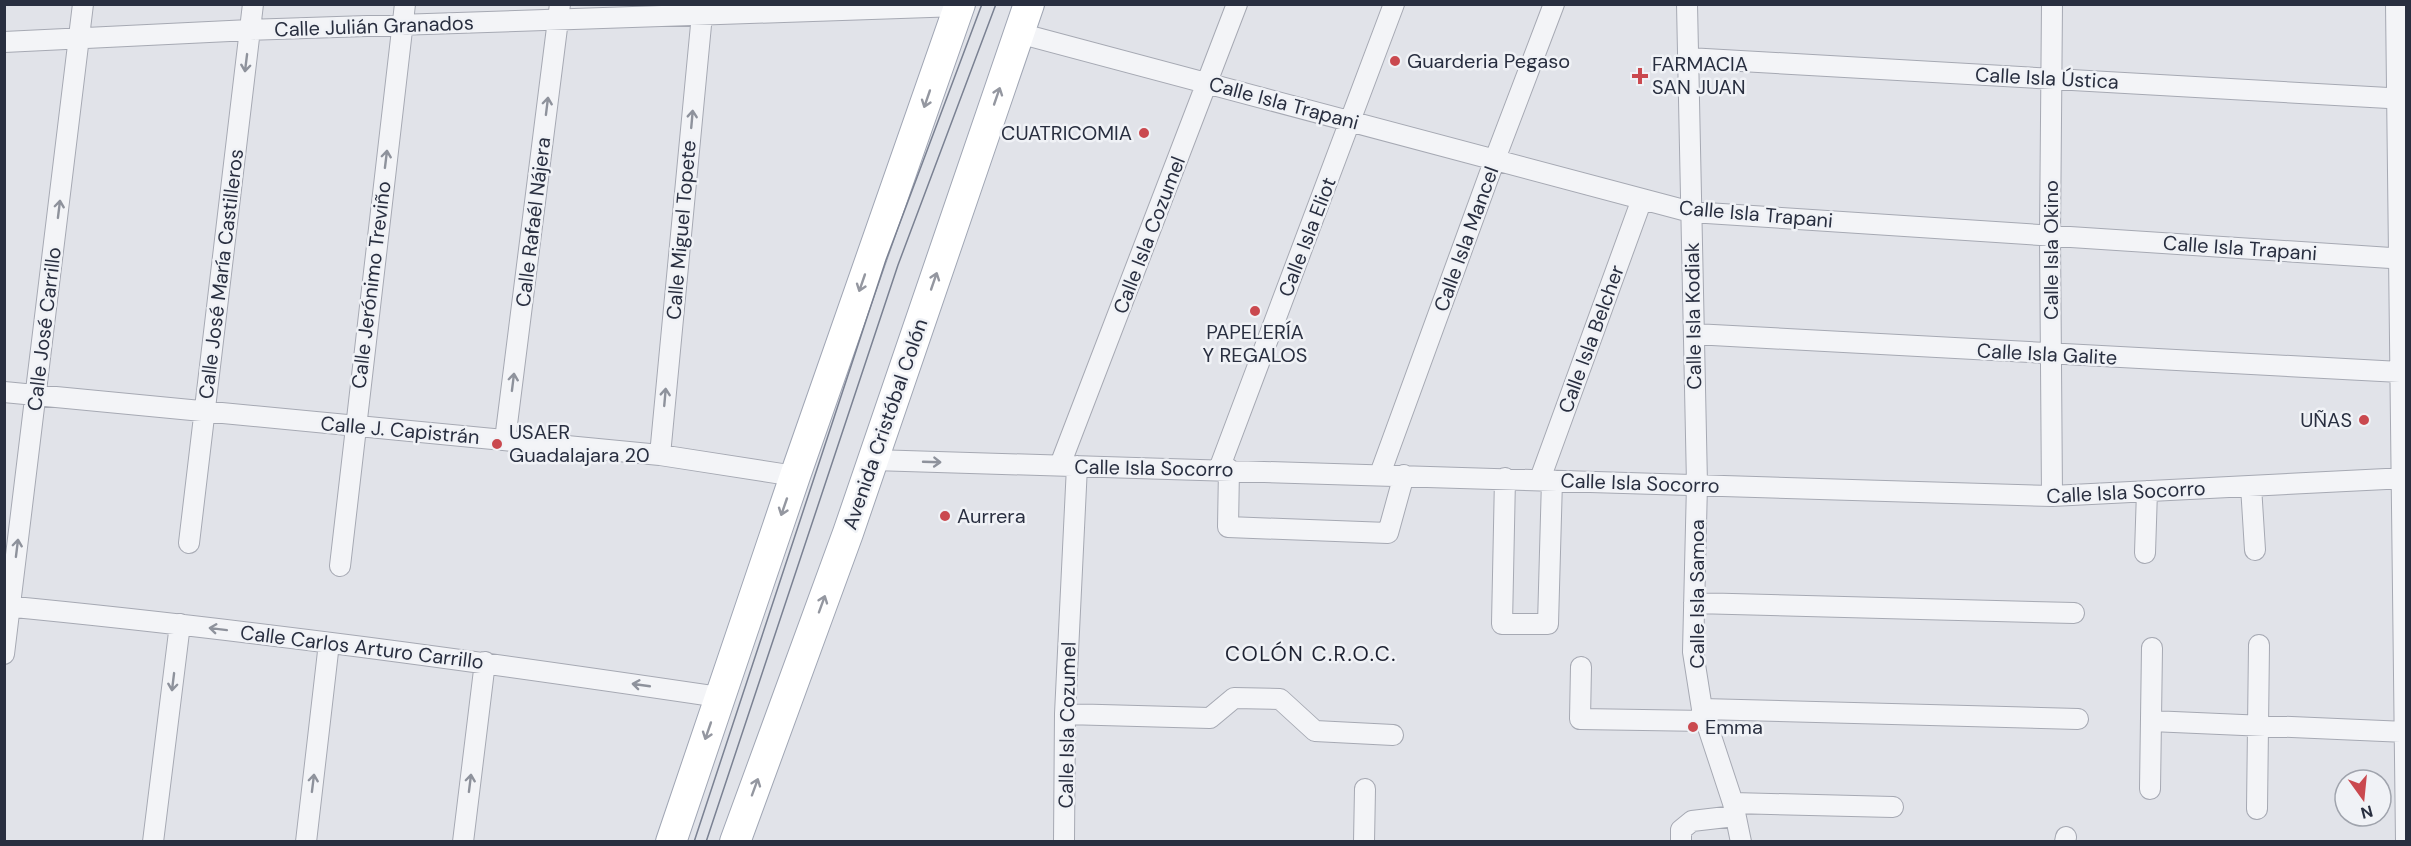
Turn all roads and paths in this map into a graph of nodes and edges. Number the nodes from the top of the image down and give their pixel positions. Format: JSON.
{"nodes":[{"id":1,"x":83,"y":4,"type":"edge"},
{"id":2,"x":253,"y":4,"type":"edge"},
{"id":3,"x":405,"y":4,"type":"edge"},
{"id":4,"x":1029,"y":4,"type":"edge"},
{"id":5,"x":1238,"y":4,"type":"edge"},
{"id":6,"x":1394,"y":4,"type":"edge"},
{"id":7,"x":1554,"y":4,"type":"edge"},
{"id":8,"x":1687,"y":4,"type":"edge"},
{"id":9,"x":2052,"y":4,"type":"edge"},
{"id":10,"x":2396,"y":4,"type":"edge"},
{"id":11,"x":960,"y":5,"type":"edge"},
{"id":12,"x":703,"y":10,"type":"edge"},
{"id":13,"x":559,"y":12,"type":"edge"},
{"id":14,"x":402,"y":25,"type":"junction"},
{"id":15,"x":250,"y":30,"type":"junction"},
{"id":16,"x":1018,"y":33,"type":"junction"},
{"id":17,"x":79,"y":39,"type":"junction"},
{"id":18,"x":4,"y":42,"type":"edge"},
{"id":19,"x":1688,"y":58,"type":"junction"},
{"id":20,"x":2052,"y":78,"type":"junction"},
{"id":21,"x":1208,"y":83,"type":"junction"},
{"id":22,"x":2401,"y":99,"type":"edge"},
{"id":23,"x":1351,"y":121,"type":"junction"},
{"id":24,"x":1495,"y":159,"type":"junction"},
{"id":25,"x":1642,"y":198,"type":"junction"},
{"id":26,"x":1691,"y":212,"type":"junction"},
{"id":27,"x":2050,"y":236,"type":"junction"},
{"id":28,"x":2402,"y":259,"type":"edge"},
{"id":29,"x":1694,"y":334,"type":"junction"},
{"id":30,"x":2051,"y":354,"type":"junction"},
{"id":31,"x":2400,"y":372,"type":"junction"},
{"id":32,"x":4,"y":392,"type":"edge"},
{"id":33,"x":37,"y":395,"type":"junction"},
{"id":34,"x":205,"y":412,"type":"junction"},
{"id":35,"x":355,"y":426,"type":"junction"},
{"id":36,"x":505,"y":440,"type":"junction"},
{"id":37,"x":660,"y":455,"type":"junction"},
{"id":38,"x":873,"y":460,"type":"junction"},
{"id":39,"x":1069,"y":465,"type":"junction"},
{"id":40,"x":1224,"y":469,"type":"junction"},
{"id":41,"x":1380,"y":474,"type":"junction"},
{"id":42,"x":1404,"y":475,"type":"junction"},
{"id":43,"x":795,"y":476,"type":"junction"},
{"id":44,"x":1505,"y":478,"type":"junction"},
{"id":45,"x":2404,"y":478,"type":"edge"},
{"id":46,"x":1546,"y":480,"type":"junction"},
{"id":47,"x":1697,"y":484,"type":"junction"},
{"id":48,"x":2251,"y":486,"type":"junction"},
{"id":49,"x":2147,"y":491,"type":"junction"},
{"id":50,"x":2052,"y":496,"type":"junction"},
{"id":51,"x":189,"y":543,"type":"dead end"},
{"id":52,"x":2255,"y":550,"type":"dead end"},
{"id":53,"x":2145,"y":553,"type":"dead end"},
{"id":54,"x":340,"y":566,"type":"dead end"},
{"id":55,"x":1694,"y":603,"type":"junction"},
{"id":56,"x":7,"y":606,"type":"edge"},
{"id":57,"x":2074,"y":613,"type":"dead end"},
{"id":58,"x":180,"y":624,"type":"junction"},
{"id":59,"x":329,"y":643,"type":"junction"},
{"id":60,"x":2259,"y":645,"type":"dead end"},
{"id":61,"x":2152,"y":648,"type":"dead end"},
{"id":62,"x":4,"y":654,"type":"edge"},
{"id":63,"x":485,"y":662,"type":"junction"},
{"id":64,"x":1581,"y":667,"type":"dead end"},
{"id":65,"x":719,"y":697,"type":"junction"},
{"id":66,"x":1065,"y":714,"type":"junction"},
{"id":67,"x":1704,"y":715,"type":"junction"},
{"id":68,"x":2078,"y":719,"type":"dead end"},
{"id":69,"x":2151,"y":721,"type":"junction"},
{"id":70,"x":2258,"y":724,"type":"junction"},
{"id":71,"x":2405,"y":732,"type":"edge"},
{"id":72,"x":1393,"y":735,"type":"dead end"},
{"id":73,"x":1365,"y":789,"type":"dead end"},
{"id":74,"x":2150,"y":789,"type":"dead end"},
{"id":75,"x":1893,"y":807,"type":"dead end"},
{"id":76,"x":2257,"y":809,"type":"dead end"},
{"id":77,"x":1734,"y":810,"type":"junction"},
{"id":78,"x":153,"y":842,"type":"edge"},
{"id":79,"x":306,"y":842,"type":"edge"},
{"id":80,"x":463,"y":842,"type":"edge"},
{"id":81,"x":671,"y":842,"type":"edge"},
{"id":82,"x":735,"y":842,"type":"edge"},
{"id":83,"x":1064,"y":842,"type":"edge"},
{"id":84,"x":1364,"y":842,"type":"edge"},
{"id":85,"x":1681,"y":842,"type":"edge"},
{"id":86,"x":1741,"y":842,"type":"edge"},
{"id":87,"x":2406,"y":842,"type":"edge"}],
"edges":[{"from":1,"to":17,"type":"street","name":"Calle José Carrillo"},
{"from":2,"to":15,"type":"street","name":"Calle José María Castilleros"},
{"from":3,"to":14,"type":"street","name":"Calle Jerónimo Treviño"},
{"from":4,"to":16,"type":"main road","name":"Avenida Cristóbal Colón"},
{"from":5,"to":21,"type":"street","name":"Calle Isla Cozumel"},
{"from":6,"to":23,"type":"street","name":"Calle Isla Eliot"},
{"from":7,"to":24,"type":"street","name":"Calle Isla Mancel"},
{"from":8,"to":19,"type":"street","name":"Calle Isla Kodiak"},
{"from":9,"to":20,"type":"street","name":"Calle Isla Okino"},
{"from":10,"to":22,"type":"street"},
{"from":11,"to":12,"type":"street","name":"Calle Julián Granados"},
{"from":11,"to":43,"type":"main road","one_way":true},
{"from":12,"to":13,"type":"street","name":"Calle Julián Granados"},
{"from":37,"to":12,"type":"street","name":"Calle Miguel Topete","one_way":true},
{"from":13,"to":14,"type":"street","name":"Calle Julián Granados"},
{"from":36,"to":13,"type":"street","name":"Calle Rafaél Nájera","one_way":true},
{"from":14,"to":15,"type":"street","name":"Calle Julián Granados"},
{"from":35,"to":14,"type":"street","name":"Calle Jerónimo Treviño","one_way":true},
{"from":15,"to":17,"type":"street","name":"Calle Julián Granados"},
{"from":15,"to":34,"type":"street","name":"Calle José María Castilleros","one_way":true},
{"from":16,"to":21,"type":"street","name":"Calle Isla Trapani"},
{"from":38,"to":16,"type":"main road","name":"Avenida Cristóbal Colón","one_way":true},
{"from":17,"to":18,"type":"street","name":"Calle Julián Granados"},
{"from":33,"to":17,"type":"street","name":"Calle José Carrillo","one_way":true},
{"from":19,"to":20,"type":"street","name":"Calle Isla Ústica"},
{"from":19,"to":26,"type":"street","name":"Calle Isla Kodiak"},
{"from":20,"to":22,"type":"street","name":"Calle Isla Ústica"},
{"from":20,"to":27,"type":"street","name":"Calle Isla Okino"},
{"from":21,"to":23,"type":"street","name":"Calle Isla Trapani"},
{"from":21,"to":39,"type":"street","name":"Calle Isla Cozumel"},
{"from":22,"to":28,"type":"street"},
{"from":23,"to":24,"type":"street","name":"Calle Isla Trapani"},
{"from":23,"to":40,"type":"street","name":"Calle Isla Eliot"},
{"from":24,"to":25,"type":"street","name":"Calle Isla Trapani"},
{"from":24,"to":41,"type":"street","name":"Calle Isla Mancel"},
{"from":25,"to":26,"type":"street","name":"Calle Isla Trapani"},
{"from":25,"to":46,"type":"street","name":"Calle Isla Belcher"},
{"from":26,"to":27,"type":"street","name":"Calle Isla Trapani"},
{"from":26,"to":29,"type":"street","name":"Calle Isla Kodiak"},
{"from":27,"to":28,"type":"street","name":"Calle Isla Trapani"},
{"from":27,"to":30,"type":"street","name":"Calle Isla Okino"},
{"from":28,"to":31,"type":"street"},
{"from":29,"to":30,"type":"street","name":"Calle Isla Galite"},
{"from":29,"to":47,"type":"street","name":"Calle Isla Kodiak"},
{"from":30,"to":31,"type":"street","name":"Calle Isla Galite"},
{"from":30,"to":50,"type":"street","name":"Calle Isla Okino"},
{"from":31,"to":45,"type":"street"},
{"from":32,"to":33,"type":"street","name":"Calle J. Capistrán"},
{"from":33,"to":34,"type":"street","name":"Calle J. Capistrán"},
{"from":56,"to":33,"type":"street","name":"Calle José Carrillo","one_way":true},
{"from":34,"to":35,"type":"street","name":"Calle J. Capistrán"},
{"from":34,"to":51,"type":"street","name":"Calle José María Castilleros"},
{"from":35,"to":36,"type":"street","name":"Calle J. Capistrán"},
{"from":35,"to":54,"type":"street","name":"Calle Jerónimo Treviño"},
{"from":36,"to":37,"type":"street","name":"Calle J. Capistrán"},
{"from":37,"to":43,"type":"street","name":"Calle J. Capistrán"},
{"from":38,"to":39,"type":"street","name":"Calle Isla Socorro","one_way":true},
{"from":82,"to":38,"type":"main road","name":"Avenida Cristóbal Colón","one_way":true},
{"from":39,"to":40,"type":"street","name":"Calle Isla Socorro"},
{"from":39,"to":66,"type":"street","name":"Calle Isla Cozumel"},
{"from":40,"to":41,"type":"street","name":"Calle Isla Socorro"},
{"from":40,"to":42,"type":"street","name":"Calle Isla Eliot"},
{"from":41,"to":42,"type":"street","name":"Calle Isla Socorro"},
{"from":42,"to":44,"type":"street","name":"Calle Isla Socorro"},
{"from":43,"to":65,"type":"main road","one_way":true},
{"from":44,"to":46,"type":"street","name":"Calle Isla Socorro"},
{"from":44,"to":46,"type":"street","name":"Calle Isla Belcher"},
{"from":45,"to":48,"type":"street","name":"Calle Isla Socorro"},
{"from":45,"to":71,"type":"street"},
{"from":46,"to":47,"type":"street","name":"Calle Isla Socorro"},
{"from":47,"to":50,"type":"street","name":"Calle Isla Socorro"},
{"from":47,"to":55,"type":"street","name":"Calle Isla Samoa"},
{"from":48,"to":49,"type":"street","name":"Calle Isla Socorro"},
{"from":48,"to":52,"type":"street"},
{"from":49,"to":50,"type":"street","name":"Calle Isla Socorro"},
{"from":49,"to":53,"type":"street"},
{"from":55,"to":57,"type":"street"},
{"from":55,"to":67,"type":"street","name":"Calle Isla Samoa"},
{"from":56,"to":58,"type":"street","name":"Calle Carlos Arturo Carrillo"},
{"from":56,"to":62,"type":"street","name":"Calle José Carrillo"},
{"from":59,"to":58,"type":"street","name":"Calle Carlos Arturo Carrillo","one_way":true},
{"from":58,"to":78,"type":"street","one_way":true},
{"from":59,"to":63,"type":"street","name":"Calle Carlos Arturo Carrillo"},
{"from":79,"to":59,"type":"street","one_way":true},
{"from":60,"to":70,"type":"street"},
{"from":61,"to":69,"type":"street"},
{"from":65,"to":63,"type":"street","name":"Calle Carlos Arturo Carrillo","one_way":true},
{"from":80,"to":63,"type":"street","one_way":true},
{"from":64,"to":67,"type":"street"},
{"from":65,"to":81,"type":"main road","one_way":true},
{"from":66,"to":72,"type":"street"},
{"from":66,"to":83,"type":"street","name":"Calle Isla Cozumel"},
{"from":67,"to":68,"type":"street"},
{"from":67,"to":77,"type":"street","name":"Calle Isla Samoa"},
{"from":69,"to":70,"type":"street"},
{"from":69,"to":74,"type":"street"},
{"from":70,"to":71,"type":"street"},
{"from":70,"to":76,"type":"street"},
{"from":71,"to":87,"type":"street"},
{"from":73,"to":84,"type":"street"},
{"from":75,"to":77,"type":"street"},
{"from":77,"to":85,"type":"street"},
{"from":77,"to":86,"type":"street","name":"Calle Isla Samoa"}]}
